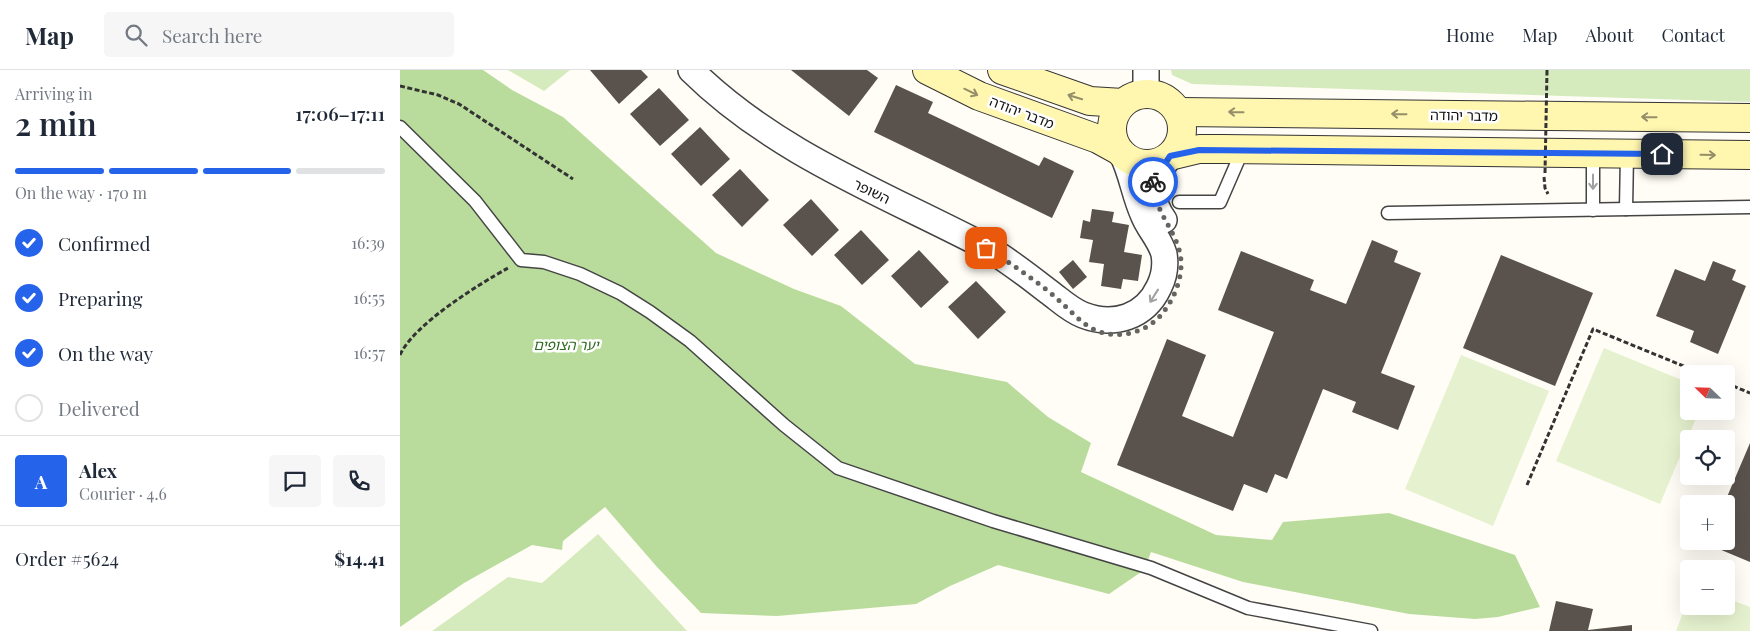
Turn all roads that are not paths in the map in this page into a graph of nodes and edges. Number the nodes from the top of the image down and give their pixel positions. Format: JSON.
{"nodes":[{"id":1,"x":691,"y":70,"type":"edge"},
{"id":2,"x":927,"y":70,"type":"edge"},
{"id":3,"x":1002,"y":70,"type":"edge"},
{"id":4,"x":1138,"y":89,"type":"edge"},
{"id":5,"x":1179,"y":112,"type":"junction"},
{"id":6,"x":1750,"y":118,"type":"edge"},
{"id":7,"x":400,"y":127,"type":"edge"},
{"id":8,"x":1242,"y":150,"type":"junction"},
{"id":9,"x":1120,"y":152,"type":"junction"},
{"id":10,"x":1593,"y":154,"type":"junction"},
{"id":11,"x":1627,"y":154,"type":"junction"},
{"id":12,"x":1750,"y":155,"type":"edge"},
{"id":13,"x":1168,"y":158,"type":"junction"},
{"id":14,"x":1179,"y":202,"type":"dead end"},
{"id":15,"x":1750,"y":208,"type":"edge"},
{"id":16,"x":1593,"y":210,"type":"junction"},
{"id":17,"x":1626,"y":210,"type":"junction"},
{"id":18,"x":1388,"y":214,"type":"dead end"},
{"id":19,"x":1060,"y":300,"type":"junction"},
{"id":20,"x":1371,"y":631,"type":"edge"}],
"edges":[{"from":1,"to":19,"type":"street","name":"השופר"},
{"from":2,"to":9,"type":"street","name":"מדבר יהודה","one_way":true},
{"from":4,"to":3,"type":"street","one_way":true},
{"from":4,"to":5,"type":"street"},
{"from":4,"to":9,"type":"street"},
{"from":6,"to":5,"type":"street","name":"מדבר יהודה","one_way":true},
{"from":5,"to":13,"type":"street"},
{"from":7,"to":20,"type":"lane"},
{"from":8,"to":10,"type":"street"},
{"from":8,"to":13,"type":"street"},
{"from":8,"to":14,"type":"lane"},
{"from":9,"to":13,"type":"street"},
{"from":9,"to":19,"type":"street","name":"השופר","one_way":true},
{"from":10,"to":11,"type":"street"},
{"from":10,"to":16,"type":"lane","one_way":true},
{"from":11,"to":12,"type":"street","one_way":true},
{"from":11,"to":17,"type":"lane"},
{"from":13,"to":19,"type":"street","name":"השופר"},
{"from":15,"to":17,"type":"lane"},
{"from":16,"to":17,"type":"lane"},
{"from":16,"to":18,"type":"lane"}]}
